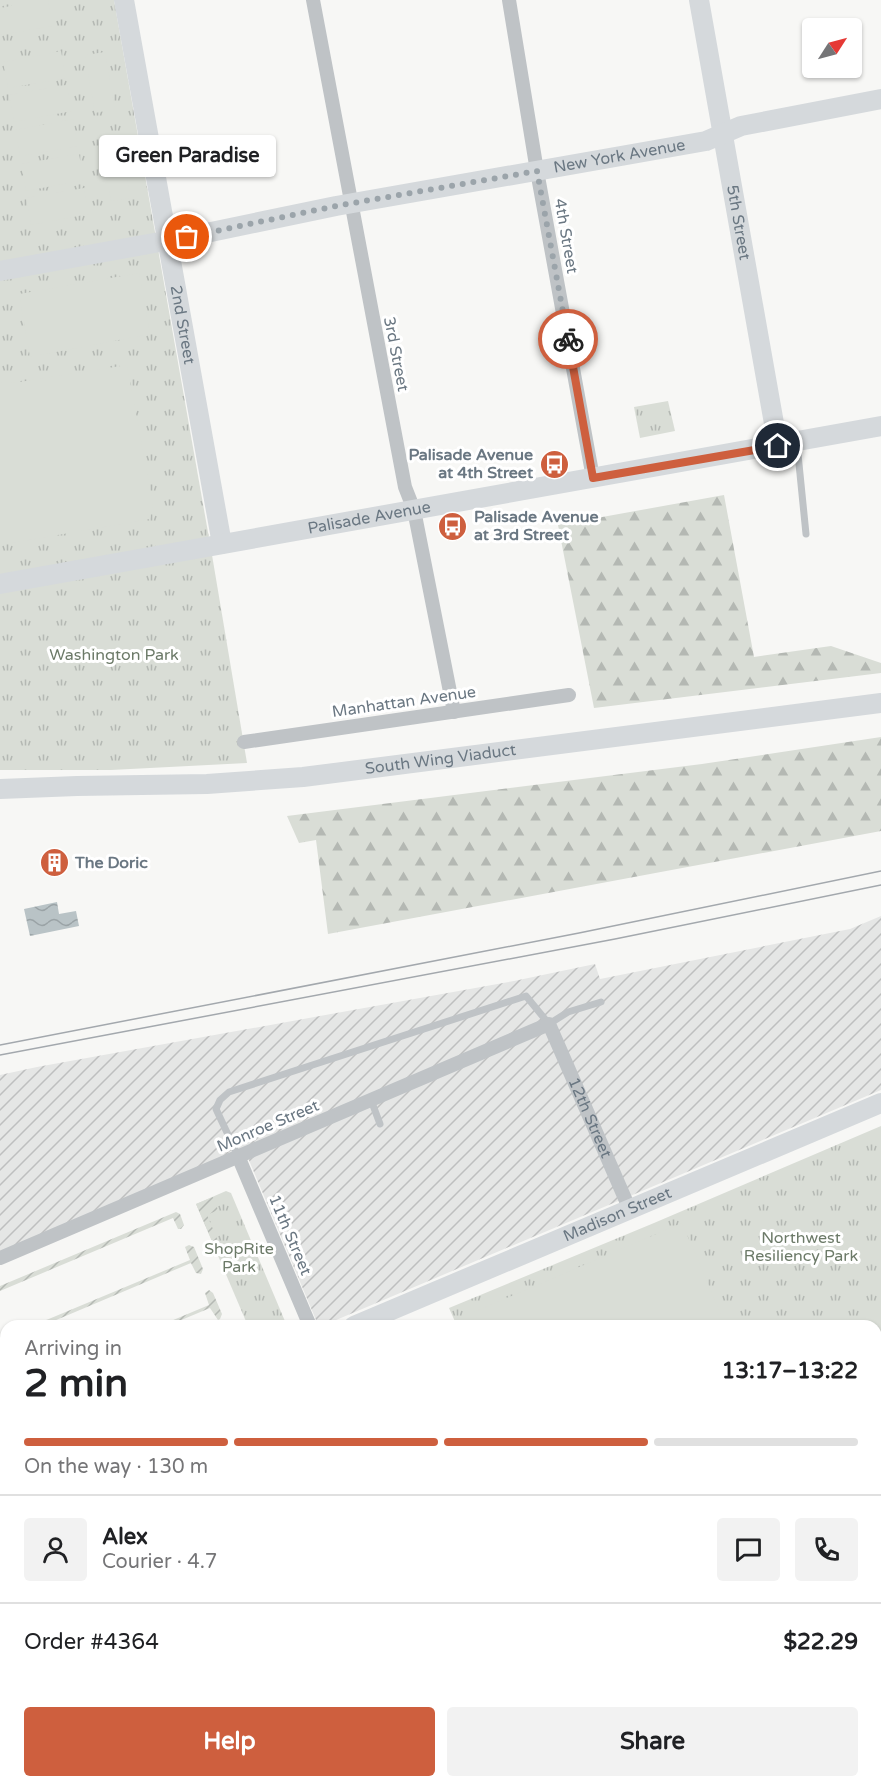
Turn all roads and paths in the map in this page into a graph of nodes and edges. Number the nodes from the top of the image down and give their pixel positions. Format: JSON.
{"nodes":[{"id":1,"x":124,"y":0,"type":"edge"},
{"id":2,"x":313,"y":0,"type":"edge"},
{"id":3,"x":509,"y":0,"type":"edge"},
{"id":4,"x":699,"y":0,"type":"edge"},
{"id":5,"x":881,"y":99,"type":"edge"},
{"id":6,"x":722,"y":134,"type":"junction"},
{"id":7,"x":537,"y":171,"type":"junction"},
{"id":8,"x":351,"y":204,"type":"junction"},
{"id":9,"x":167,"y":240,"type":"junction"},
{"id":10,"x":0,"y":271,"type":"edge"},
{"id":11,"x":881,"y":426,"type":"edge"},
{"id":12,"x":797,"y":442,"type":"junction"},
{"id":13,"x":778,"y":446,"type":"junction"},
{"id":14,"x":593,"y":478,"type":"junction"},
{"id":15,"x":414,"y":510,"type":"junction"},
{"id":16,"x":806,"y":534,"type":"dead end"},
{"id":17,"x":222,"y":544,"type":"junction"},
{"id":18,"x":0,"y":584,"type":"edge"},
{"id":19,"x":569,"y":695,"type":"dead end"},
{"id":20,"x":881,"y":703,"type":"edge"},
{"id":21,"x":454,"y":712,"type":"junction"},
{"id":22,"x":244,"y":742,"type":"dead end"},
{"id":23,"x":0,"y":789,"type":"edge"},
{"id":24,"x":601,"y":1002,"type":"dead end"},
{"id":25,"x":549,"y":1024,"type":"junction"},
{"id":26,"x":371,"y":1100,"type":"junction"},
{"id":27,"x":881,"y":1102,"type":"edge"},
{"id":28,"x":380,"y":1124,"type":"dead end"},
{"id":29,"x":238,"y":1156,"type":"junction"},
{"id":30,"x":630,"y":1210,"type":"junction"},
{"id":31,"x":0,"y":1258,"type":"edge"},
{"id":32,"x":307,"y":1320,"type":"edge"},
{"id":33,"x":368,"y":1320,"type":"edge"}],
"edges":[{"from":1,"to":9,"type":"street","name":"2nd Street"},
{"from":2,"to":8,"type":"street","name":"3rd Street"},
{"from":3,"to":7,"type":"street","name":"4th Street"},
{"from":4,"to":6,"type":"street","name":"5th Street"},
{"from":5,"to":6,"type":"street","name":"New York Avenue"},
{"from":6,"to":7,"type":"street","name":"New York Avenue"},
{"from":6,"to":13,"type":"street","name":"5th Street"},
{"from":7,"to":8,"type":"street","name":"New York Avenue"},
{"from":7,"to":14,"type":"street","name":"4th Street"},
{"from":8,"to":9,"type":"street","name":"New York Avenue"},
{"from":8,"to":15,"type":"street","name":"3rd Street"},
{"from":9,"to":10,"type":"street","name":"New York Avenue"},
{"from":9,"to":17,"type":"street","name":"2nd Street"},
{"from":11,"to":12,"type":"street","name":"Palisade Avenue"},
{"from":12,"to":13,"type":"street","name":"Palisade Avenue"},
{"from":12,"to":16,"type":"lane"},
{"from":13,"to":14,"type":"street","name":"Palisade Avenue"},
{"from":14,"to":15,"type":"street","name":"Palisade Avenue"},
{"from":15,"to":17,"type":"street","name":"Palisade Avenue"},
{"from":15,"to":21,"type":"street","name":"3rd Street"},
{"from":17,"to":18,"type":"street","name":"Palisade Avenue"},
{"from":19,"to":21,"type":"street","name":"Manhattan Avenue"},
{"from":20,"to":23,"type":"street","name":"South Wing Viaduct"},
{"from":21,"to":22,"type":"street","name":"Manhattan Avenue"},
{"from":24,"to":25,"type":"lane"},
{"from":25,"to":26,"type":"street","name":"Monroe Street"},
{"from":25,"to":29,"type":"lane"},
{"from":25,"to":30,"type":"street","name":"12th Street"},
{"from":26,"to":28,"type":"lane"},
{"from":26,"to":29,"type":"street","name":"Monroe Street"},
{"from":27,"to":30,"type":"street","name":"Madison Street"},
{"from":29,"to":31,"type":"street","name":"Monroe Street"},
{"from":29,"to":32,"type":"street","name":"11th Street"},
{"from":30,"to":33,"type":"street","name":"Madison Street"}]}
